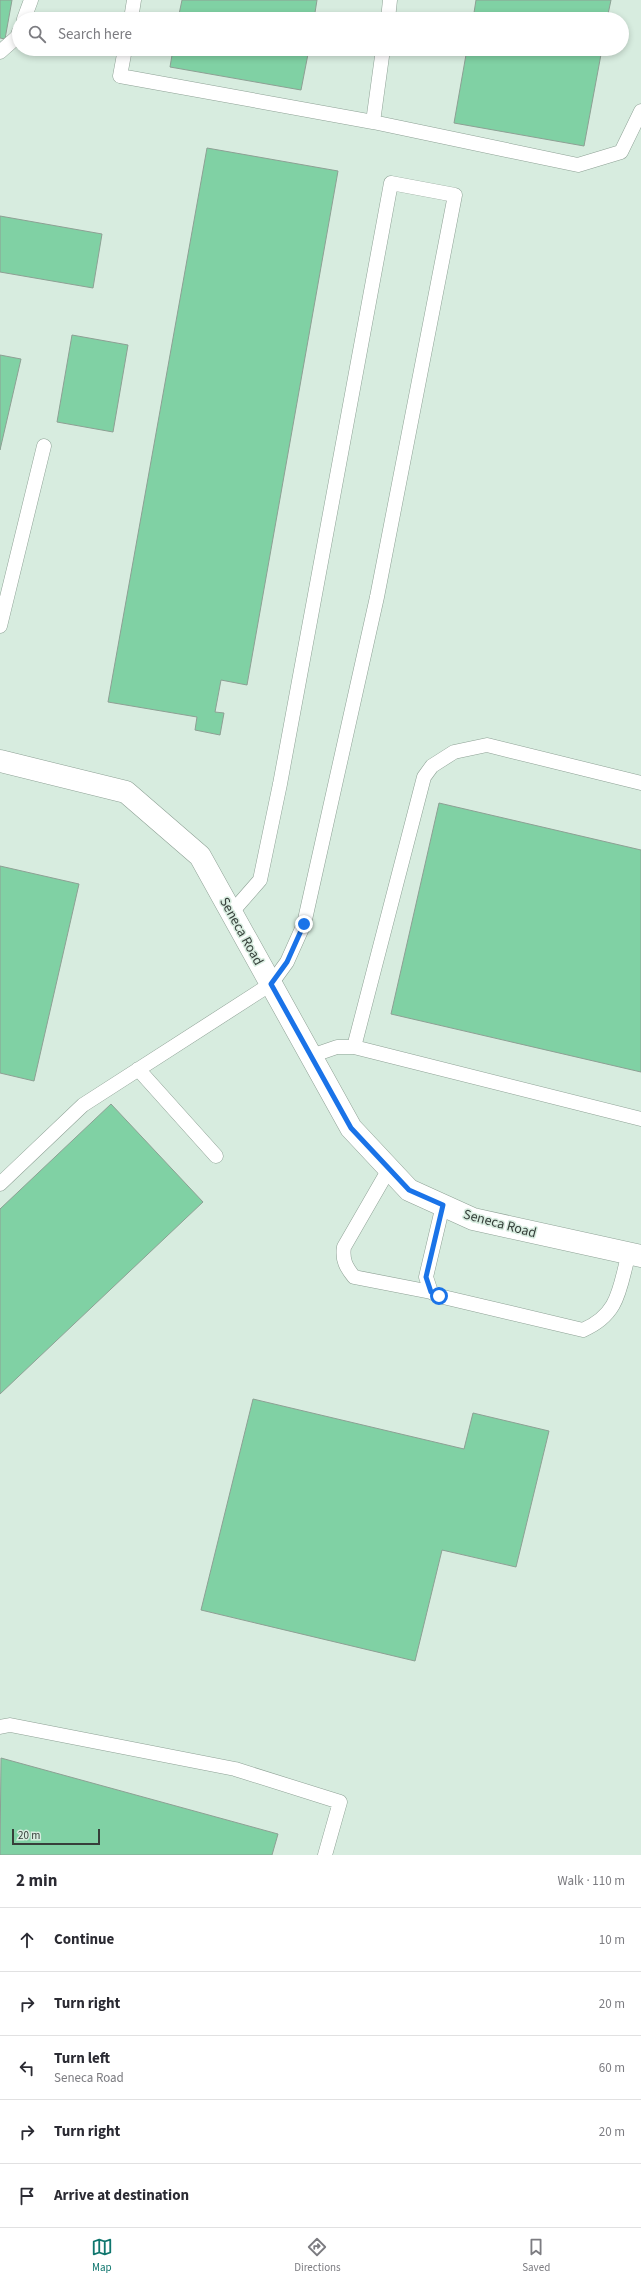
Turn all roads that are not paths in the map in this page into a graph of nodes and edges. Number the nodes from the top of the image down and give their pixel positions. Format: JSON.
{"nodes":[{"id":1,"x":31,"y":0,"type":"edge"},
{"id":2,"x":134,"y":0,"type":"edge"},
{"id":3,"x":390,"y":0,"type":"edge"},
{"id":4,"x":27,"y":12,"type":"edge"},
{"id":5,"x":131,"y":12,"type":"edge"},
{"id":6,"x":389,"y":12,"type":"edge"},
{"id":7,"x":12,"y":42,"type":"edge"},
{"id":8,"x":0,"y":52,"type":"edge"},
{"id":9,"x":124,"y":56,"type":"edge"},
{"id":10,"x":382,"y":56,"type":"edge"},
{"id":11,"x":641,"y":111,"type":"edge"},
{"id":12,"x":373,"y":122,"type":"junction"},
{"id":13,"x":44,"y":446,"type":"dead end"},
{"id":14,"x":0,"y":626,"type":"edge"},
{"id":15,"x":0,"y":761,"type":"edge"},
{"id":16,"x":641,"y":783,"type":"edge"},
{"id":17,"x":232,"y":912,"type":"junction"},
{"id":18,"x":271,"y":984,"type":"junction"},
{"id":19,"x":354,"y":1047,"type":"junction"},
{"id":20,"x":310,"y":1056,"type":"junction"},
{"id":21,"x":138,"y":1069,"type":"junction"},
{"id":22,"x":641,"y":1119,"type":"edge"},
{"id":23,"x":216,"y":1156,"type":"dead end"},
{"id":24,"x":389,"y":1169,"type":"junction"},
{"id":25,"x":0,"y":1184,"type":"edge"},
{"id":26,"x":443,"y":1205,"type":"junction"},
{"id":27,"x":635,"y":1254,"type":"edge"},
{"id":28,"x":431,"y":1292,"type":"junction"},
{"id":29,"x":0,"y":1727,"type":"edge"},
{"id":30,"x":325,"y":1855,"type":"edge"}],
"edges":[{"from":1,"to":4,"type":"lane"},
{"from":2,"to":5,"type":"lane"},
{"from":3,"to":6,"type":"lane"},
{"from":7,"to":8,"type":"lane"},
{"from":9,"to":12,"type":"lane"},
{"from":10,"to":12,"type":"lane"},
{"from":11,"to":12,"type":"lane"},
{"from":13,"to":14,"type":"lane"},
{"from":15,"to":17,"type":"street","name":"Seneca Road"},
{"from":16,"to":19,"type":"lane"},
{"from":17,"to":18,"type":"street","name":"Seneca Road"},
{"from":17,"to":18,"type":"lane"},
{"from":18,"to":20,"type":"street","name":"Seneca Road"},
{"from":18,"to":21,"type":"lane"},
{"from":19,"to":20,"type":"lane"},
{"from":19,"to":22,"type":"lane"},
{"from":20,"to":24,"type":"street","name":"Seneca Road"},
{"from":21,"to":23,"type":"lane"},
{"from":21,"to":25,"type":"lane"},
{"from":24,"to":26,"type":"street","name":"Seneca Road"},
{"from":24,"to":28,"type":"lane"},
{"from":26,"to":27,"type":"street","name":"Seneca Road"},
{"from":26,"to":28,"type":"lane"},
{"from":27,"to":28,"type":"lane"},
{"from":29,"to":30,"type":"lane"}]}
